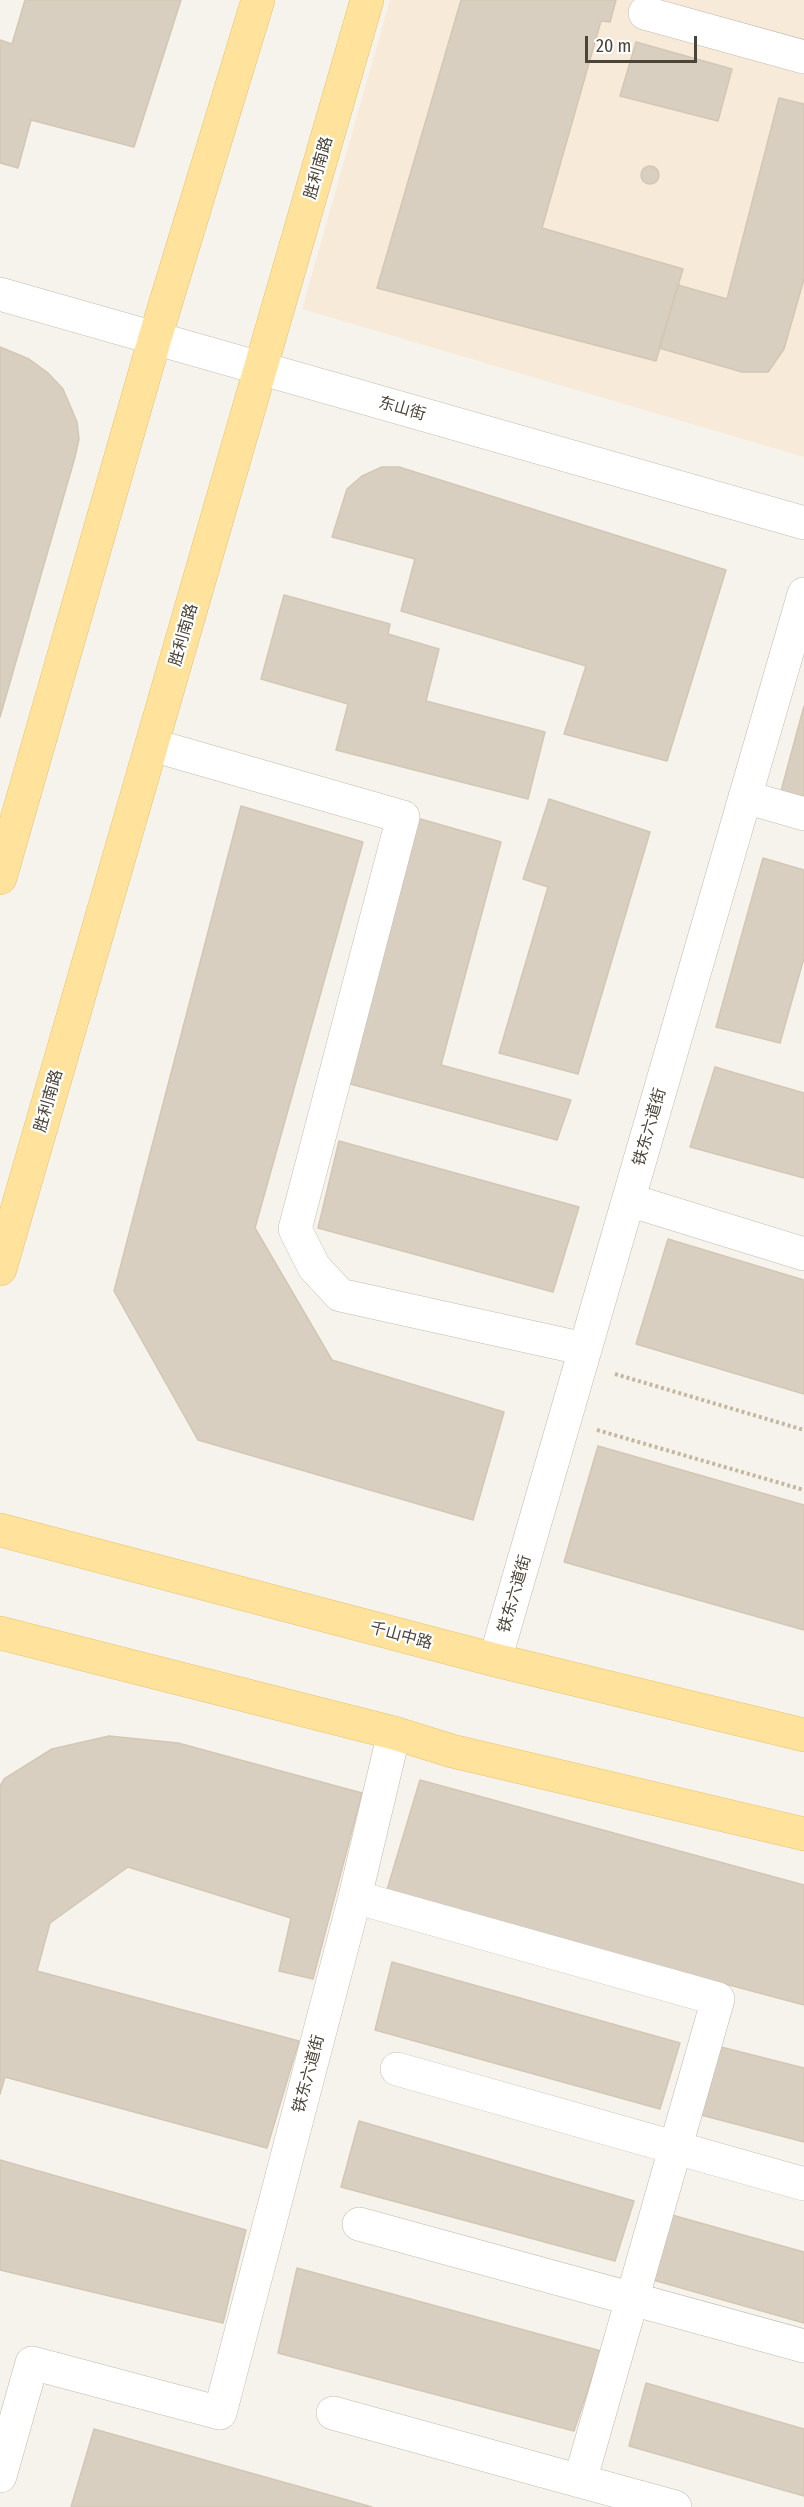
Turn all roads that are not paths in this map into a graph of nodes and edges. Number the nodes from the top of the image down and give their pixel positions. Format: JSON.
{"nodes":[{"id":1,"x":258,"y":0,"type":"edge"},
{"id":2,"x":367,"y":0,"type":"edge"},
{"id":3,"x":645,"y":13,"type":"dead end"},
{"id":4,"x":804,"y":57,"type":"edge"},
{"id":5,"x":0,"y":294,"type":"edge"},
{"id":6,"x":155,"y":338,"type":"junction"},
{"id":7,"x":261,"y":369,"type":"junction"},
{"id":8,"x":804,"y":523,"type":"edge"},
{"id":9,"x":804,"y":594,"type":"edge"},
{"id":10,"x":152,"y":746,"type":"junction"},
{"id":11,"x":745,"y":797,"type":"junction"},
{"id":12,"x":804,"y":814,"type":"edge"},
{"id":13,"x":0,"y":878,"type":"edge"},
{"id":14,"x":629,"y":1200,"type":"junction"},
{"id":15,"x":804,"y":1254,"type":"edge"},
{"id":16,"x":0,"y":1269,"type":"edge"},
{"id":17,"x":583,"y":1357,"type":"junction"},
{"id":18,"x":0,"y":1530,"type":"edge"},
{"id":19,"x":0,"y":1633,"type":"edge"},
{"id":20,"x":495,"y":1660,"type":"junction"},
{"id":21,"x":394,"y":1733,"type":"junction"},
{"id":22,"x":804,"y":1735,"type":"edge"},
{"id":23,"x":804,"y":1834,"type":"edge"},
{"id":24,"x":355,"y":1897,"type":"junction"},
{"id":25,"x":397,"y":2069,"type":"dead end"},
{"id":26,"x":675,"y":2148,"type":"junction"},
{"id":27,"x":804,"y":2184,"type":"edge"},
{"id":28,"x":359,"y":2224,"type":"dead end"},
{"id":29,"x":632,"y":2298,"type":"junction"},
{"id":30,"x":804,"y":2346,"type":"edge"},
{"id":31,"x":333,"y":2413,"type":"dead end"},
{"id":32,"x":0,"y":2476,"type":"edge"},
{"id":33,"x":580,"y":2481,"type":"junction"},
{"id":34,"x":675,"y":2507,"type":"edge"}],
"edges":[{"from":1,"to":6,"type":"main road"},
{"from":2,"to":7,"type":"main road","name":"胜利南路"},
{"from":3,"to":4,"type":"street"},
{"from":5,"to":6,"type":"street","name":"东山街"},
{"from":6,"to":7,"type":"street","name":"东山街"},
{"from":6,"to":13,"type":"main road"},
{"from":7,"to":8,"type":"street","name":"东山街"},
{"from":7,"to":10,"type":"main road","name":"胜利南路"},
{"from":9,"to":11,"type":"street","name":"铁东六道街"},
{"from":10,"to":16,"type":"main road","name":"胜利南路"},
{"from":10,"to":17,"type":"street"},
{"from":11,"to":12,"type":"street"},
{"from":11,"to":14,"type":"street","name":"铁东六道街"},
{"from":14,"to":15,"type":"street"},
{"from":14,"to":17,"type":"street","name":"铁东六道街"},
{"from":17,"to":20,"type":"street","name":"铁东六道街"},
{"from":18,"to":20,"type":"main road","name":"千山中路"},
{"from":19,"to":21,"type":"main road"},
{"from":20,"to":22,"type":"main road","name":"千山中路"},
{"from":21,"to":23,"type":"main road"},
{"from":21,"to":24,"type":"street","name":"铁东六道街"},
{"from":24,"to":26,"type":"street"},
{"from":24,"to":32,"type":"street","name":"铁东六道街"},
{"from":25,"to":26,"type":"street"},
{"from":26,"to":27,"type":"street"},
{"from":26,"to":29,"type":"street"},
{"from":28,"to":29,"type":"street"},
{"from":29,"to":30,"type":"street"},
{"from":29,"to":33,"type":"street"},
{"from":31,"to":33,"type":"street"},
{"from":33,"to":34,"type":"street"}]}
